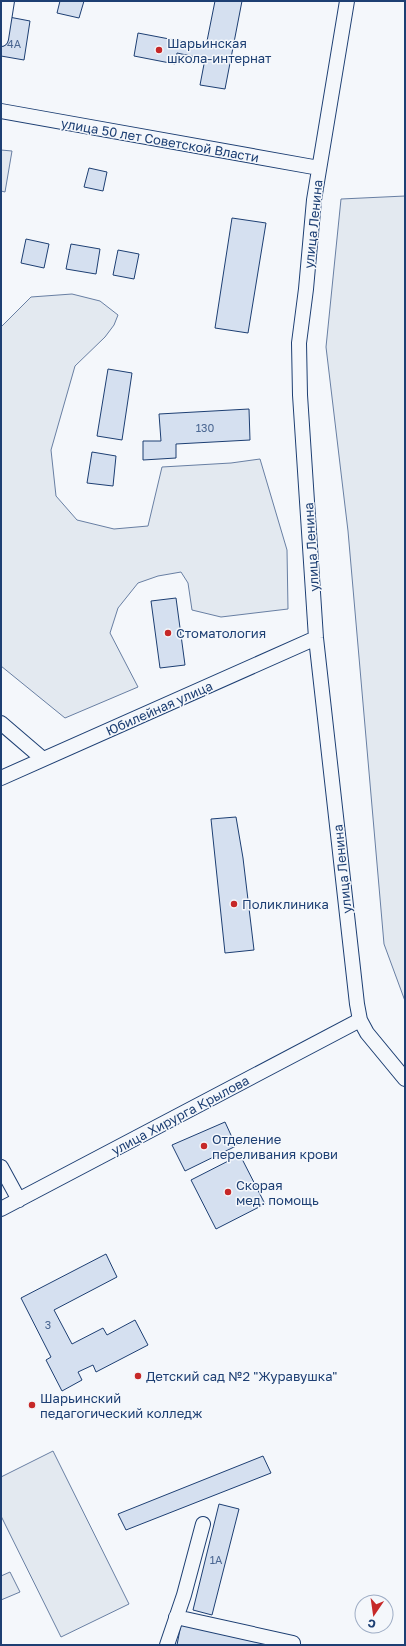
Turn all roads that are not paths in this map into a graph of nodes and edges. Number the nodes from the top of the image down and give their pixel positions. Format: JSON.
{"nodes":[{"id":1,"x":7,"y":1,"type":"edge"},
{"id":2,"x":347,"y":1,"type":"edge"},
{"id":3,"x":1,"y":39,"type":"edge"},
{"id":4,"x":1,"y":111,"type":"edge"},
{"id":5,"x":318,"y":168,"type":"junction"},
{"id":6,"x":316,"y":638,"type":"junction"},
{"id":7,"x":1,"y":723,"type":"edge"},
{"id":8,"x":43,"y":759,"type":"junction"},
{"id":9,"x":1,"y":778,"type":"edge"},
{"id":10,"x":360,"y":1020,"type":"junction"},
{"id":11,"x":405,"y":1078,"type":"edge"},
{"id":12,"x":1,"y":1167,"type":"edge"},
{"id":13,"x":19,"y":1200,"type":"junction"},
{"id":14,"x":1,"y":1209,"type":"edge"},
{"id":15,"x":203,"y":1524,"type":"dead end"},
{"id":16,"x":176,"y":1617,"type":"junction"},
{"id":17,"x":293,"y":1643,"type":"dead end"},
{"id":18,"x":167,"y":1645,"type":"edge"}],
"edges":[{"from":1,"to":3,"type":"street"},
{"from":2,"to":5,"type":"street","name":"улица Ленина"},
{"from":4,"to":5,"type":"street","name":"улица 50 лет Советской Власти"},
{"from":5,"to":6,"type":"street","name":"улица Ленина"},
{"from":6,"to":8,"type":"street","name":"Юбилейная улица"},
{"from":6,"to":10,"type":"street","name":"улица Ленина"},
{"from":7,"to":8,"type":"street"},
{"from":8,"to":9,"type":"street","name":"Юбилейная улица"},
{"from":10,"to":11,"type":"street","name":"улица Ленина"},
{"from":10,"to":13,"type":"street","name":"улица Хирурга Крылова"},
{"from":12,"to":13,"type":"street"},
{"from":13,"to":14,"type":"street","name":"улица Хирурга Крылова"},
{"from":15,"to":16,"type":"street"},
{"from":16,"to":17,"type":"street"},
{"from":16,"to":18,"type":"street"}]}
